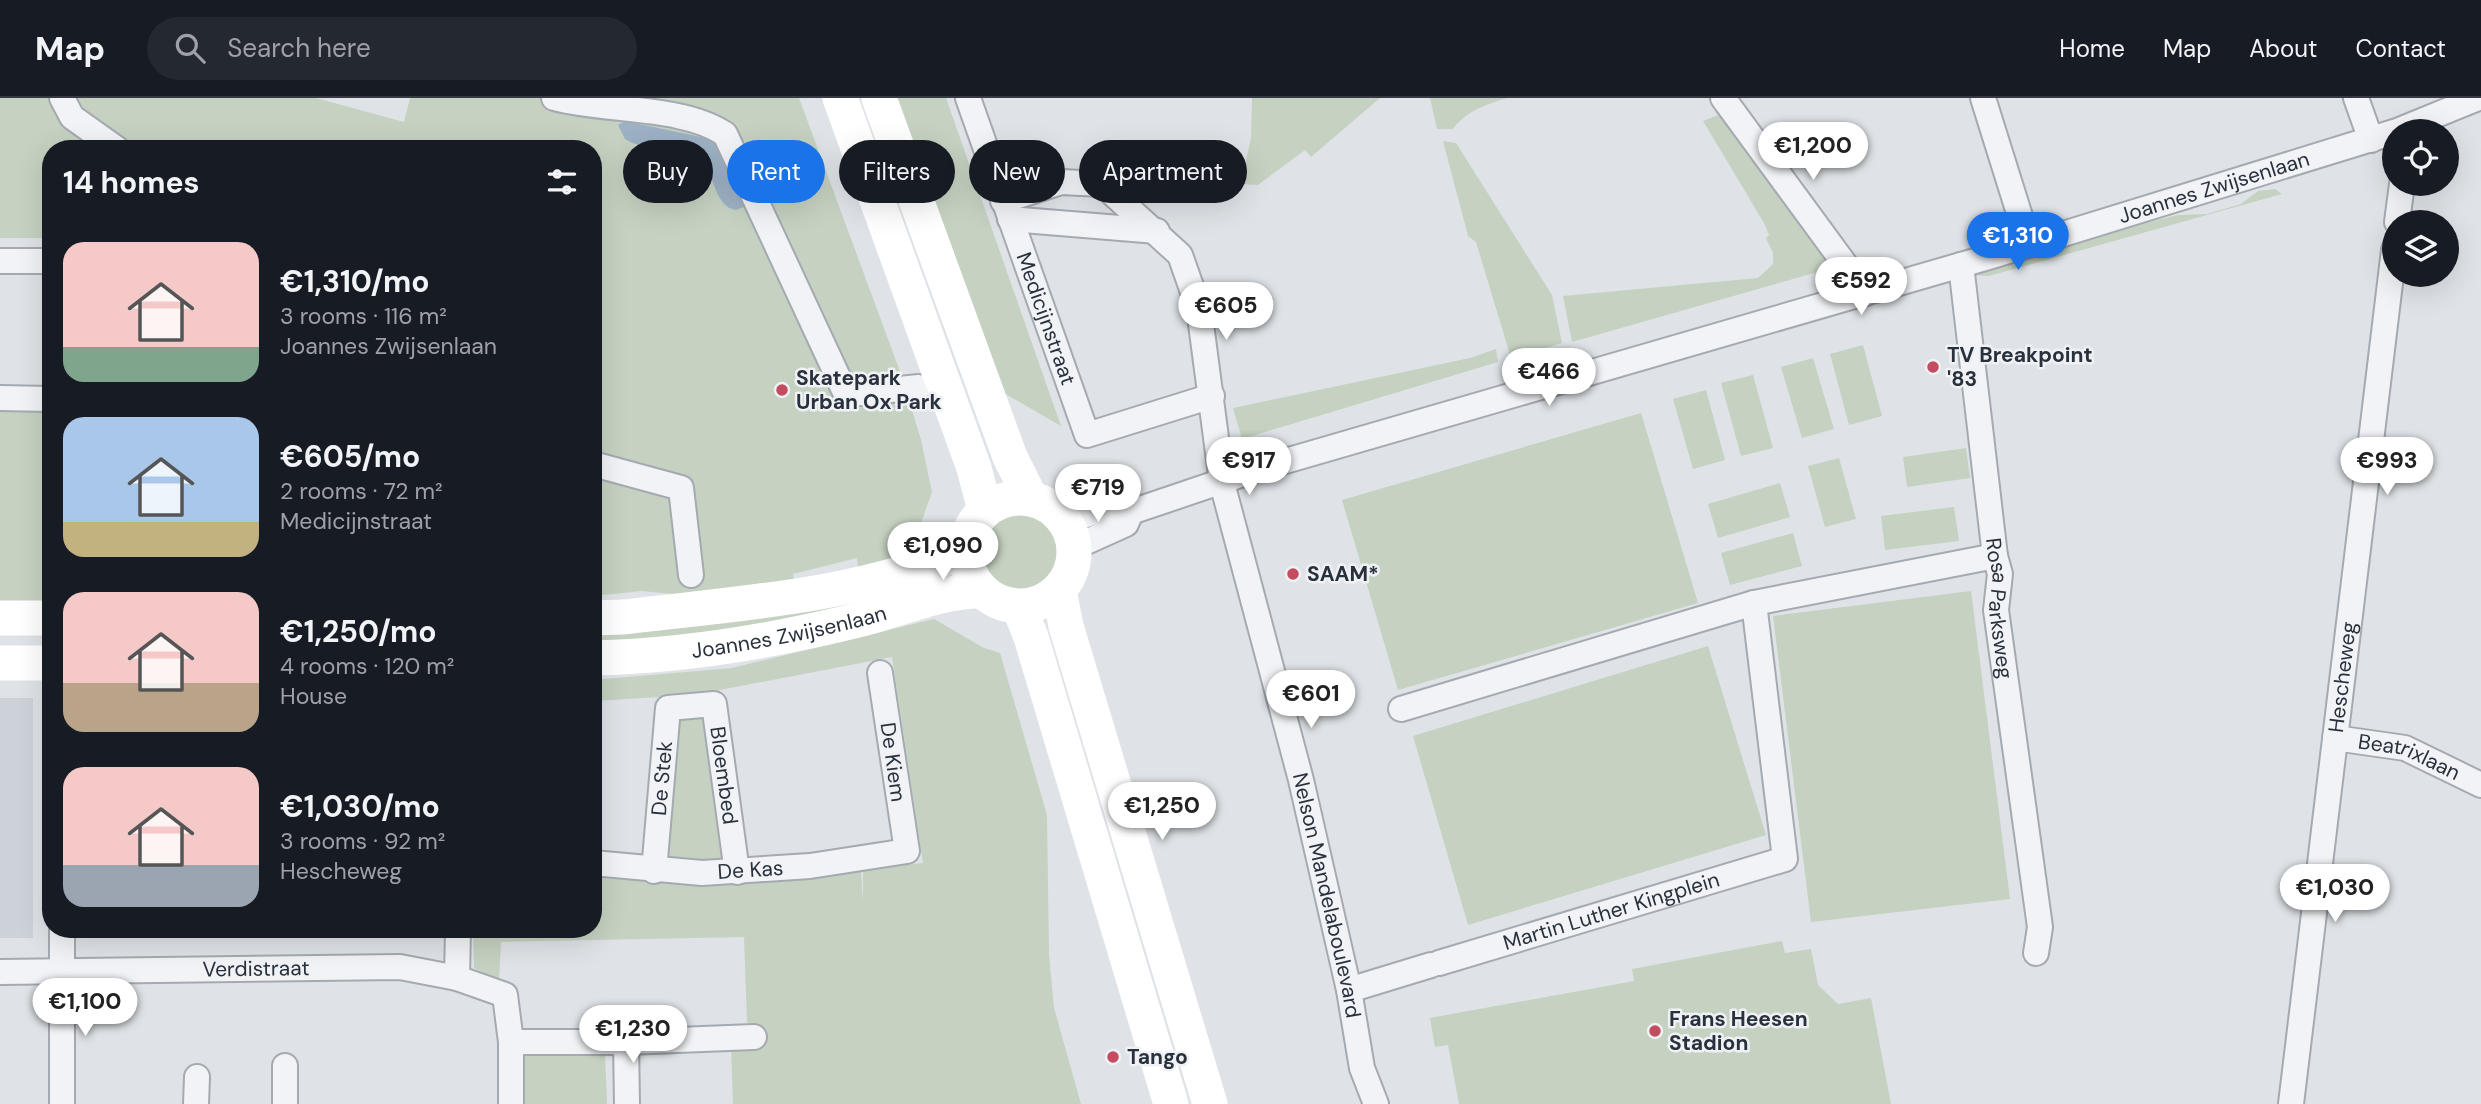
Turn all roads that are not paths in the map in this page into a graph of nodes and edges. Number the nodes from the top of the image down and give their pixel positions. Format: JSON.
{"nodes":[{"id":1,"x":62,"y":98,"type":"edge"},
{"id":2,"x":554,"y":98,"type":"edge"},
{"id":3,"x":840,"y":98,"type":"edge"},
{"id":4,"x":879,"y":98,"type":"edge"},
{"id":5,"x":968,"y":98,"type":"edge"},
{"id":6,"x":1723,"y":98,"type":"edge"},
{"id":7,"x":1983,"y":98,"type":"edge"},
{"id":8,"x":2357,"y":98,"type":"edge"},
{"id":9,"x":2478,"y":98,"type":"edge"},
{"id":10,"x":2382,"y":119,"type":"edge"},
{"id":11,"x":2423,"y":119,"type":"edge"},
{"id":12,"x":2382,"y":137,"type":"edge"},
{"id":13,"x":104,"y":140,"type":"edge"},
{"id":14,"x":1007,"y":210,"type":"junction"},
{"id":15,"x":1157,"y":231,"type":"junction"},
{"id":16,"x":2029,"y":245,"type":"junction"},
{"id":17,"x":0,"y":261,"type":"edge"},
{"id":18,"x":42,"y":261,"type":"edge"},
{"id":19,"x":1961,"y":265,"type":"junction"},
{"id":20,"x":2390,"y":287,"type":"edge"},
{"id":21,"x":1866,"y":293,"type":"junction"},
{"id":22,"x":919,"y":387,"type":"dead end"},
{"id":23,"x":1212,"y":396,"type":"junction"},
{"id":24,"x":0,"y":398,"type":"edge"},
{"id":25,"x":42,"y":399,"type":"edge"},
{"id":26,"x":602,"y":466,"type":"edge"},
{"id":27,"x":1222,"y":484,"type":"junction"},
{"id":28,"x":1031,"y":499,"type":"junction"},
{"id":29,"x":985,"y":510,"type":"junction"},
{"id":30,"x":1070,"y":534,"type":"junction"},
{"id":31,"x":966,"y":550,"type":"junction"},
{"id":32,"x":1995,"y":556,"type":"junction"},
{"id":33,"x":691,"y":575,"type":"dead end"},
{"id":34,"x":982,"y":591,"type":"junction"},
{"id":35,"x":1059,"y":591,"type":"junction"},
{"id":36,"x":1754,"y":603,"type":"junction"},
{"id":37,"x":1019,"y":607,"type":"junction"},
{"id":38,"x":0,"y":618,"type":"edge"},
{"id":39,"x":42,"y":618,"type":"edge"},
{"id":40,"x":602,"y":618,"type":"edge"},
{"id":41,"x":602,"y":658,"type":"edge"},
{"id":42,"x":0,"y":663,"type":"edge"},
{"id":43,"x":42,"y":663,"type":"edge"},
{"id":44,"x":880,"y":673,"type":"dead end"},
{"id":45,"x":691,"y":706,"type":"joint"},
{"id":46,"x":1401,"y":709,"type":"dead end"},
{"id":47,"x":2335,"y":738,"type":"junction"},
{"id":48,"x":2481,"y":785,"type":"edge"},
{"id":49,"x":906,"y":850,"type":"joint"},
{"id":50,"x":602,"y":864,"type":"edge"},
{"id":51,"x":654,"y":871,"type":"junction"},
{"id":52,"x":737,"y":872,"type":"junction"},
{"id":53,"x":62,"y":938,"type":"edge"},
{"id":54,"x":458,"y":938,"type":"edge"},
{"id":55,"x":2036,"y":953,"type":"dead end"},
{"id":56,"x":0,"y":972,"type":"edge"},
{"id":57,"x":61,"y":972,"type":"junction"},
{"id":58,"x":457,"y":978,"type":"junction"},
{"id":59,"x":1349,"y":990,"type":"junction"},
{"id":60,"x":754,"y":1037,"type":"dead end"},
{"id":61,"x":511,"y":1042,"type":"junction"},
{"id":62,"x":626,"y":1042,"type":"junction"},
{"id":63,"x":285,"y":1066,"type":"dead end"},
{"id":64,"x":197,"y":1077,"type":"dead end"},
{"id":65,"x":62,"y":1104,"type":"edge"},
{"id":66,"x":196,"y":1104,"type":"edge"},
{"id":67,"x":285,"y":1104,"type":"edge"},
{"id":68,"x":511,"y":1104,"type":"edge"},
{"id":69,"x":627,"y":1104,"type":"edge"},
{"id":70,"x":1171,"y":1104,"type":"edge"},
{"id":71,"x":1210,"y":1104,"type":"edge"},
{"id":72,"x":1376,"y":1104,"type":"edge"},
{"id":73,"x":2291,"y":1104,"type":"edge"}],
"edges":[{"from":1,"to":13,"type":"street"},
{"from":2,"to":22,"type":"street"},
{"from":3,"to":29,"type":"main road"},
{"from":4,"to":28,"type":"main road"},
{"from":5,"to":14,"type":"street"},
{"from":6,"to":21,"type":"street"},
{"from":7,"to":16,"type":"street"},
{"from":8,"to":10,"type":"street"},
{"from":9,"to":11,"type":"street"},
{"from":12,"to":16,"type":"street","name":"Joannes Zwijsenlaan"},
{"from":14,"to":15,"type":"street","name":"Medicijnstraat"},
{"from":14,"to":15,"type":"street"},
{"from":14,"to":23,"type":"street","name":"Medicijnstraat"},
{"from":15,"to":23,"type":"street"},
{"from":16,"to":19,"type":"street","name":"Joannes Zwijsenlaan"},
{"from":17,"to":18,"type":"street"},
{"from":19,"to":21,"type":"street","name":"Joannes Zwijsenlaan"},
{"from":19,"to":32,"type":"street","name":"Rosa Parksweg"},
{"from":20,"to":47,"type":"street","name":"Hescheweg"},
{"from":21,"to":27,"type":"street","name":"Joannes Zwijsenlaan"},
{"from":23,"to":27,"type":"street"},
{"from":24,"to":25,"type":"street"},
{"from":26,"to":33,"type":"street"},
{"from":27,"to":30,"type":"street","name":"Joannes Zwijsenlaan"},
{"from":27,"to":59,"type":"street","name":"Nelson Mandelaboulevard"},
{"from":28,"to":29,"type":"main road"},
{"from":28,"to":30,"type":"main road"},
{"from":29,"to":31,"type":"main road"},
{"from":30,"to":35,"type":"main road"},
{"from":31,"to":34,"type":"main road"},
{"from":31,"to":40,"type":"main road","name":"Joannes Zwijsenlaan"},
{"from":32,"to":36,"type":"street"},
{"from":32,"to":55,"type":"street","name":"Rosa Parksweg"},
{"from":34,"to":37,"type":"main road"},
{"from":34,"to":41,"type":"main road","name":"Joannes Zwijsenlaan"},
{"from":35,"to":37,"type":"main road"},
{"from":35,"to":71,"type":"main road"},
{"from":36,"to":46,"type":"street"},
{"from":36,"to":59,"type":"street","name":"Martin Luther Kingplein"},
{"from":37,"to":70,"type":"main road"},
{"from":38,"to":39,"type":"main road"},
{"from":42,"to":43,"type":"main road"},
{"from":44,"to":49,"type":"street","name":"De Kiem"},
{"from":45,"to":51,"type":"street","name":"De Stek"},
{"from":45,"to":52,"type":"street","name":"Bloembed"},
{"from":47,"to":48,"type":"street","name":"Beatrixlaan"},
{"from":47,"to":73,"type":"street","name":"Hescheweg"},
{"from":49,"to":52,"type":"street","name":"De Kas"},
{"from":50,"to":51,"type":"street","name":"De Kas"},
{"from":51,"to":52,"type":"street","name":"De Kas"},
{"from":53,"to":57,"type":"street"},
{"from":54,"to":58,"type":"street"},
{"from":56,"to":57,"type":"street","name":"Verdistraat"},
{"from":57,"to":58,"type":"street","name":"Verdistraat"},
{"from":57,"to":65,"type":"street"},
{"from":58,"to":61,"type":"street","name":"Verdistraat"},
{"from":59,"to":72,"type":"street","name":"Nelson Mandelaboulevard"},
{"from":60,"to":62,"type":"street"},
{"from":61,"to":62,"type":"street"},
{"from":61,"to":68,"type":"street"},
{"from":62,"to":69,"type":"street"},
{"from":63,"to":67,"type":"street"},
{"from":64,"to":66,"type":"street"}]}
